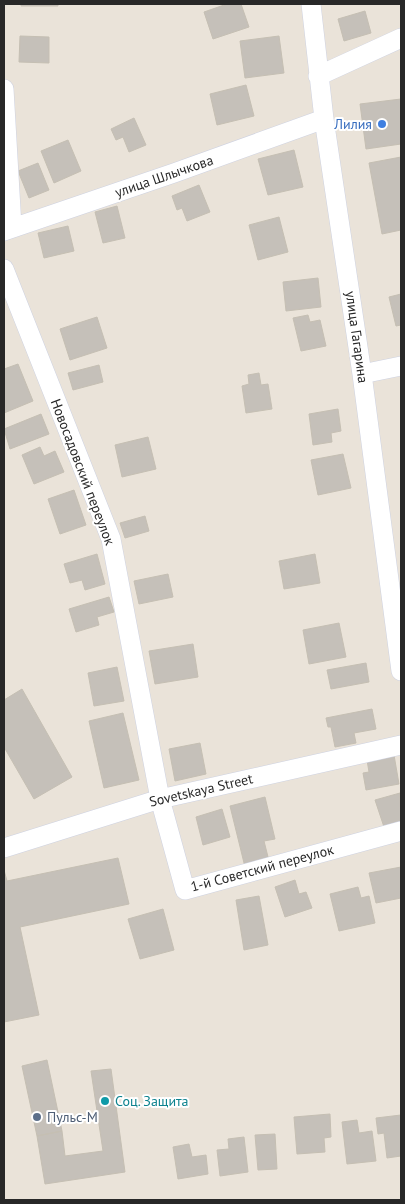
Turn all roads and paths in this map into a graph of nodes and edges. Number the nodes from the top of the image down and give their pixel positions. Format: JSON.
{"nodes":[{"id":1,"x":311,"y":4,"type":"edge"},
{"id":2,"x":401,"y":38,"type":"edge"},
{"id":3,"x":318,"y":76,"type":"junction"},
{"id":4,"x":4,"y":89,"type":"edge"},
{"id":5,"x":324,"y":119,"type":"junction"},
{"id":6,"x":8,"y":229,"type":"edge"},
{"id":7,"x":4,"y":269,"type":"edge"},
{"id":8,"x":401,"y":366,"type":"edge"},
{"id":9,"x":362,"y":374,"type":"junction"},
{"id":10,"x":401,"y":671,"type":"edge"},
{"id":11,"x":401,"y":745,"type":"edge"},
{"id":12,"x":160,"y":799,"type":"junction"},
{"id":13,"x":401,"y":831,"type":"edge"},
{"id":14,"x":4,"y":848,"type":"edge"}],
"edges":[{"from":1,"to":3,"type":"street","name":"улица Гагарина"},
{"from":2,"to":3,"type":"street"},
{"from":3,"to":5,"type":"street","name":"улица Гагарина"},
{"from":4,"to":6,"type":"street"},
{"from":5,"to":6,"type":"street","name":"улица Шлычкова"},
{"from":5,"to":9,"type":"street","name":"улица Гагарина"},
{"from":7,"to":12,"type":"street","name":"Новосадовский переулок"},
{"from":8,"to":9,"type":"street"},
{"from":9,"to":10,"type":"street","name":"улица Гагарина"},
{"from":11,"to":12,"type":"street","name":"Sovetskaya Street"},
{"from":12,"to":13,"type":"street","name":"1-й Советский переулок"},
{"from":12,"to":14,"type":"street","name":"Sovetskaya Street"}]}
